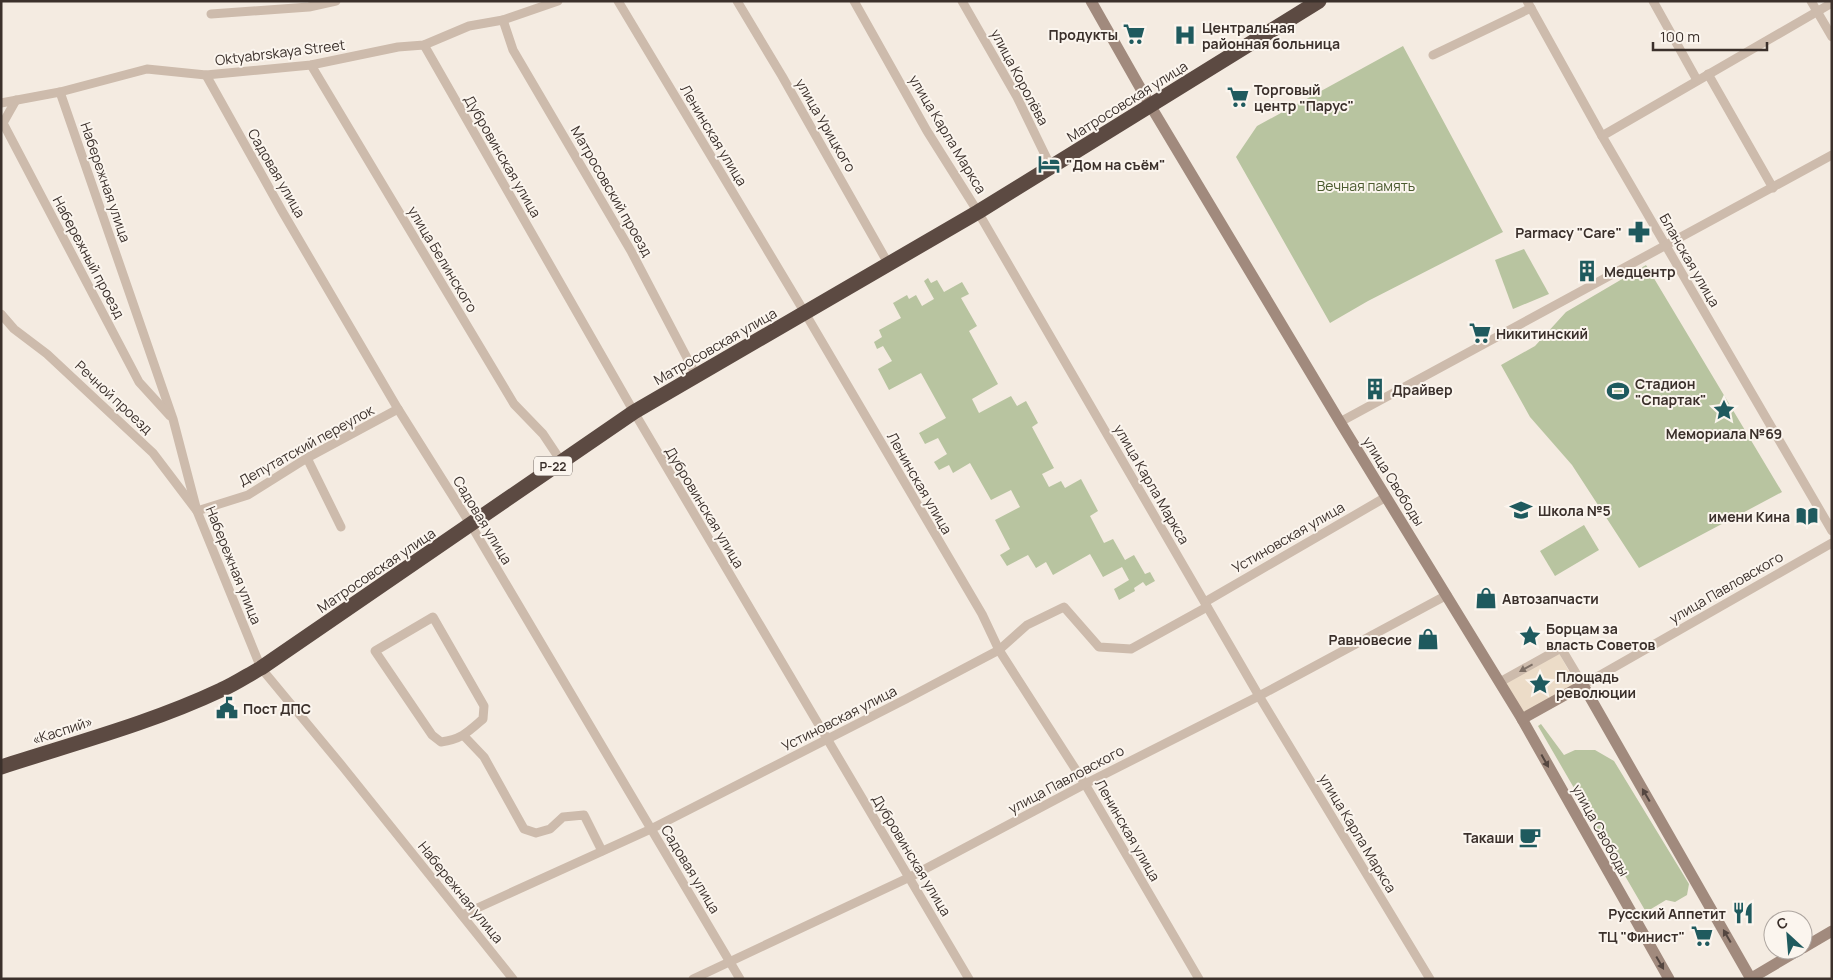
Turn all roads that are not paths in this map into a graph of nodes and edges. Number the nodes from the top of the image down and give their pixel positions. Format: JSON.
{"nodes":[{"id":1,"x":336,"y":1,"type":"edge"},
{"id":2,"x":558,"y":1,"type":"edge"},
{"id":3,"x":618,"y":1,"type":"edge"},
{"id":4,"x":737,"y":1,"type":"edge"},
{"id":5,"x":854,"y":1,"type":"edge"},
{"id":6,"x":962,"y":1,"type":"edge"},
{"id":7,"x":1091,"y":1,"type":"edge"},
{"id":8,"x":1319,"y":1,"type":"edge"},
{"id":9,"x":1653,"y":1,"type":"edge"},
{"id":10,"x":1812,"y":1,"type":"edge"},
{"id":11,"x":1832,"y":3,"type":"edge"},
{"id":12,"x":1529,"y":4,"type":"edge"},
{"id":13,"x":1818,"y":12,"type":"junction"},
{"id":14,"x":210,"y":14,"type":"dead end"},
{"id":15,"x":503,"y":20,"type":"junction"},
{"id":16,"x":1832,"y":38,"type":"edge"},
{"id":17,"x":424,"y":45,"type":"junction"},
{"id":18,"x":1433,"y":55,"type":"dead end"},
{"id":19,"x":310,"y":64,"type":"junction"},
{"id":20,"x":1708,"y":74,"type":"junction"},
{"id":21,"x":206,"y":75,"type":"junction"},
{"id":22,"x":1698,"y":80,"type":"junction"},
{"id":23,"x":60,"y":92,"type":"junction"},
{"id":24,"x":16,"y":100,"type":"junction"},
{"id":25,"x":1,"y":103,"type":"edge"},
{"id":26,"x":1150,"y":105,"type":"junction"},
{"id":27,"x":1602,"y":136,"type":"junction"},
{"id":28,"x":1832,"y":155,"type":"edge"},
{"id":29,"x":1051,"y":167,"type":"junction"},
{"id":30,"x":1773,"y":188,"type":"junction"},
{"id":31,"x":978,"y":212,"type":"junction"},
{"id":32,"x":1665,"y":245,"type":"junction"},
{"id":33,"x":889,"y":265,"type":"junction"},
{"id":34,"x":805,"y":313,"type":"junction"},
{"id":35,"x":1,"y":314,"type":"edge"},
{"id":36,"x":696,"y":375,"type":"junction"},
{"id":37,"x":398,"y":409,"type":"junction"},
{"id":38,"x":634,"y":412,"type":"junction"},
{"id":39,"x":173,"y":420,"type":"junction"},
{"id":40,"x":1340,"y":422,"type":"junction"},
{"id":41,"x":307,"y":458,"type":"junction"},
{"id":42,"x":561,"y":461,"type":"junction"},
{"id":43,"x":1386,"y":497,"type":"junction"},
{"id":44,"x":197,"y":511,"type":"junction"},
{"id":45,"x":471,"y":524,"type":"junction"},
{"id":46,"x":341,"y":527,"type":"dead end"},
{"id":47,"x":1832,"y":531,"type":"edge"},
{"id":48,"x":1832,"y":543,"type":"edge"},
{"id":49,"x":1447,"y":595,"type":"junction"},
{"id":50,"x":1206,"y":604,"type":"junction"},
{"id":51,"x":999,"y":650,"type":"junction"},
{"id":52,"x":261,"y":668,"type":"junction"},
{"id":53,"x":1500,"y":682,"type":"junction"},
{"id":54,"x":1583,"y":685,"type":"junction"},
{"id":55,"x":1259,"y":696,"type":"junction"},
{"id":56,"x":1522,"y":718,"type":"junction"},
{"id":57,"x":133,"y":724,"type":"joint"},
{"id":58,"x":464,"y":736,"type":"junction"},
{"id":59,"x":826,"y":740,"type":"junction"},
{"id":60,"x":1,"y":767,"type":"edge"},
{"id":61,"x":1085,"y":784,"type":"junction"},
{"id":62,"x":651,"y":829,"type":"junction"},
{"id":63,"x":602,"y":851,"type":"junction"},
{"id":64,"x":910,"y":878,"type":"junction"},
{"id":65,"x":462,"y":915,"type":"junction"},
{"id":66,"x":1832,"y":931,"type":"edge"},
{"id":67,"x":1813,"y":942,"type":"edge"},
{"id":68,"x":1783,"y":960,"type":"edge"},
{"id":69,"x":730,"y":962,"type":"junction"},
{"id":70,"x":513,"y":979,"type":"edge"},
{"id":71,"x":693,"y":979,"type":"edge"},
{"id":72,"x":740,"y":979,"type":"edge"},
{"id":73,"x":969,"y":979,"type":"edge"},
{"id":74,"x":1199,"y":979,"type":"edge"},
{"id":75,"x":1430,"y":979,"type":"edge"},
{"id":76,"x":1668,"y":979,"type":"edge"},
{"id":77,"x":1751,"y":979,"type":"edge"}],
"edges":[{"from":1,"to":14,"type":"street"},
{"from":2,"to":15,"type":"street","name":"Oktyabrskaya Street"},
{"from":3,"to":34,"type":"street","name":"Ленинская улица"},
{"from":4,"to":33,"type":"street","name":"улица Урицкого"},
{"from":5,"to":31,"type":"street","name":"улица Карла Маркса"},
{"from":6,"to":29,"type":"street","name":"улица Королёва"},
{"from":7,"to":26,"type":"main road","name":"улица Свободы"},
{"from":8,"to":26,"type":"highway","name":"Матросовская улица","number":"Р-22"},
{"from":9,"to":22,"type":"street"},
{"from":10,"to":13,"type":"street"},
{"from":11,"to":13,"type":"street"},
{"from":12,"to":18,"type":"street"},
{"from":12,"to":27,"type":"street","name":"Бланская улица"},
{"from":13,"to":16,"type":"street"},
{"from":13,"to":20,"type":"street"},
{"from":15,"to":17,"type":"street","name":"Oktyabrskaya Street"},
{"from":15,"to":36,"type":"street","name":"Матросовский проезд"},
{"from":17,"to":19,"type":"street","name":"Oktyabrskaya Street"},
{"from":17,"to":38,"type":"street","name":"Дубровинская улица"},
{"from":19,"to":21,"type":"street","name":"Oktyabrskaya Street"},
{"from":19,"to":42,"type":"street","name":"улица Белинского"},
{"from":20,"to":22,"type":"street"},
{"from":20,"to":30,"type":"street"},
{"from":21,"to":23,"type":"street","name":"Oktyabrskaya Street"},
{"from":21,"to":37,"type":"street","name":"Садовая улица"},
{"from":22,"to":27,"type":"street"},
{"from":23,"to":24,"type":"street","name":"Oktyabrskaya Street"},
{"from":23,"to":39,"type":"street","name":"Набережная улица"},
{"from":24,"to":25,"type":"street","name":"Oktyabrskaya Street"},
{"from":24,"to":39,"type":"street","name":"Набережный проезд"},
{"from":26,"to":29,"type":"highway","name":"Матросовская улица","number":"Р-22"},
{"from":26,"to":40,"type":"main road","name":"улица Свободы"},
{"from":27,"to":32,"type":"street","name":"Бланская улица"},
{"from":28,"to":30,"type":"street"},
{"from":29,"to":31,"type":"highway","name":"Матросовская улица","number":"Р-22"},
{"from":30,"to":32,"type":"street"},
{"from":31,"to":33,"type":"highway","name":"Матросовская улица","number":"Р-22"},
{"from":31,"to":50,"type":"street","name":"улица Карла Маркса"},
{"from":32,"to":40,"type":"street"},
{"from":32,"to":47,"type":"street","name":"Бланская улица"},
{"from":33,"to":34,"type":"highway","name":"Матросовская улица","number":"Р-22"},
{"from":34,"to":36,"type":"highway","name":"Матросовская улица","number":"Р-22"},
{"from":34,"to":51,"type":"street","name":"Ленинская улица"},
{"from":35,"to":44,"type":"street","name":"Речной проезд"},
{"from":36,"to":38,"type":"highway","name":"Матросовская улица","number":"Р-22"},
{"from":37,"to":41,"type":"street","name":"Депутатский переулок"},
{"from":37,"to":45,"type":"street","name":"Садовая улица"},
{"from":38,"to":42,"type":"highway","name":"Матросовская улица","number":"Р-22"},
{"from":38,"to":59,"type":"street","name":"Дубровинская улица"},
{"from":39,"to":44,"type":"street","name":"Набережная улица"},
{"from":40,"to":43,"type":"main road","name":"улица Свободы"},
{"from":41,"to":44,"type":"street","name":"Депутатский переулок"},
{"from":41,"to":46,"type":"street"},
{"from":42,"to":45,"type":"highway","name":"Матросовская улица","number":"Р-22"},
{"from":43,"to":49,"type":"main road","name":"улица Свободы"},
{"from":43,"to":50,"type":"street","name":"Устиновская улица"},
{"from":44,"to":52,"type":"street","name":"Набережная улица"},
{"from":45,"to":52,"type":"highway","name":"Матросовская улица","number":"Р-22"},
{"from":45,"to":62,"type":"street","name":"Садовая улица"},
{"from":48,"to":54,"type":"street","name":"улица Павловского"},
{"from":49,"to":53,"type":"main road","name":"улица Свободы"},
{"from":49,"to":55,"type":"street","name":"улица Павловского"},
{"from":50,"to":51,"type":"street","name":"Устиновская улица"},
{"from":50,"to":55,"type":"street","name":"улица Карла Маркса"},
{"from":51,"to":59,"type":"street","name":"Устиновская улица"},
{"from":51,"to":61,"type":"street","name":"Ленинская улица"},
{"from":52,"to":57,"type":"highway","name":"Матросовская улица","number":"Р-22"},
{"from":52,"to":65,"type":"street","name":"Набережная улица"},
{"from":54,"to":53,"type":"street","one_way":true},
{"from":53,"to":56,"type":"main road","name":"улица Свободы"},
{"from":54,"to":56,"type":"main road"},
{"from":77,"to":54,"type":"main road","one_way":true},
{"from":55,"to":61,"type":"street","name":"улица Павловского"},
{"from":55,"to":75,"type":"street","name":"улица Карла Маркса"},
{"from":56,"to":76,"type":"main road","name":"улица Свободы","one_way":true},
{"from":57,"to":60,"type":"highway","name":"«Каспий»","number":"Р-22"},
{"from":58,"to":58,"type":"street"},
{"from":58,"to":63,"type":"street"},
{"from":59,"to":62,"type":"street","name":"Устиновская улица"},
{"from":59,"to":64,"type":"street","name":"Дубровинская улица"},
{"from":61,"to":64,"type":"street","name":"улица Павловского"},
{"from":61,"to":74,"type":"street","name":"Ленинская улица"},
{"from":62,"to":63,"type":"street","name":"Устиновская улица"},
{"from":62,"to":69,"type":"street","name":"Садовая улица"},
{"from":63,"to":65,"type":"street","name":"Устиновская улица"},
{"from":64,"to":69,"type":"street","name":"улица Павловского"},
{"from":64,"to":73,"type":"street","name":"Дубровинская улица"},
{"from":65,"to":70,"type":"street","name":"Набережная улица"},
{"from":66,"to":67,"type":"main road"},
{"from":68,"to":77,"type":"main road"},
{"from":69,"to":71,"type":"street","name":"улица Павловского"},
{"from":69,"to":72,"type":"street","name":"Садовая улица"}]}
